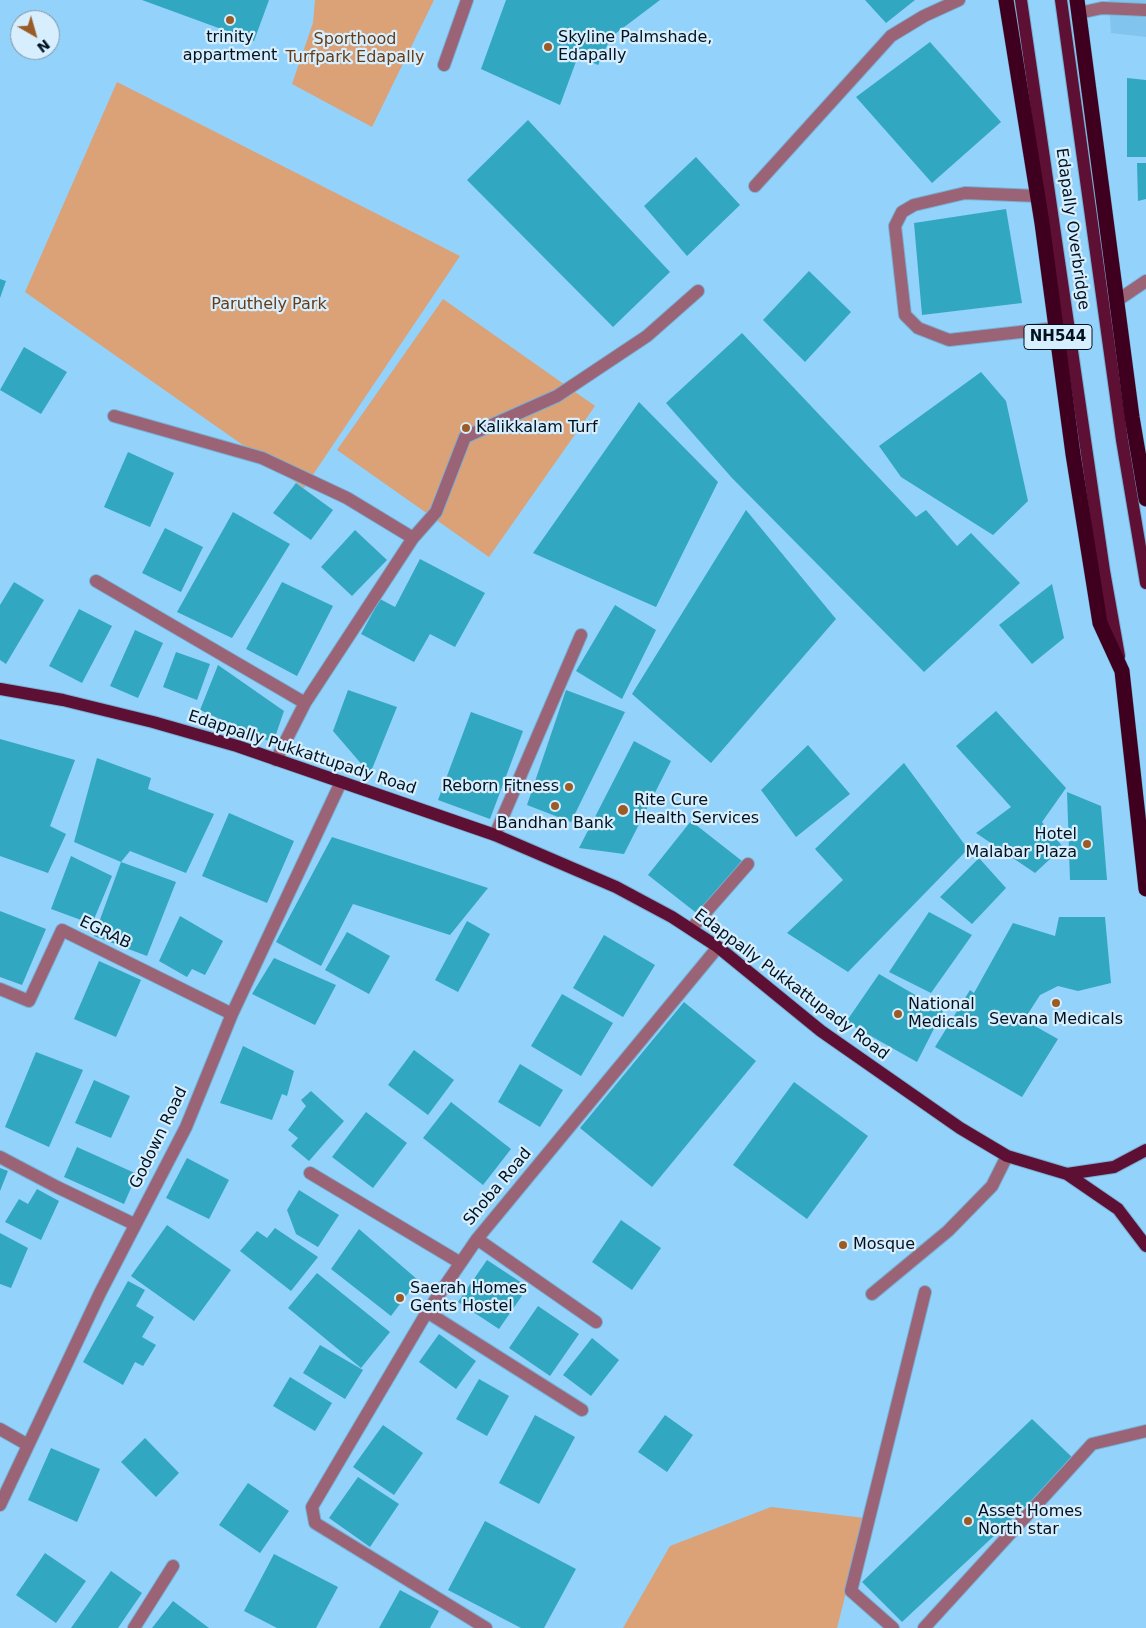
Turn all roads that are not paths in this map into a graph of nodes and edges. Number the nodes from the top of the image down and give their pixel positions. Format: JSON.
{"nodes":[{"id":1,"x":467,"y":0,"type":"edge"},
{"id":2,"x":959,"y":0,"type":"edge"},
{"id":3,"x":1006,"y":0,"type":"edge"},
{"id":4,"x":1021,"y":0,"type":"edge"},
{"id":5,"x":1061,"y":0,"type":"edge"},
{"id":6,"x":1078,"y":6,"type":"edge"},
{"id":7,"x":1146,"y":10,"type":"edge"},
{"id":8,"x":444,"y":65,"type":"dead end"},
{"id":9,"x":755,"y":186,"type":"dead end"},
{"id":10,"x":1038,"y":196,"type":"junction"},
{"id":11,"x":1146,"y":281,"type":"edge"},
{"id":12,"x":698,"y":291,"type":"dead end"},
{"id":13,"x":1118,"y":300,"type":"junction"},
{"id":14,"x":1056,"y":328,"type":"junction"},
{"id":15,"x":114,"y":416,"type":"dead end"},
{"id":16,"x":1146,"y":499,"type":"edge"},
{"id":17,"x":413,"y":538,"type":"junction"},
{"id":18,"x":96,"y":581,"type":"dead end"},
{"id":19,"x":1146,"y":583,"type":"edge"},
{"id":20,"x":581,"y":635,"type":"dead end"},
{"id":21,"x":1122,"y":671,"type":"junction"},
{"id":22,"x":0,"y":689,"type":"edge"},
{"id":23,"x":305,"y":703,"type":"junction"},
{"id":24,"x":276,"y":760,"type":"junction"},
{"id":25,"x":341,"y":782,"type":"junction"},
{"id":26,"x":495,"y":835,"type":"junction"},
{"id":27,"x":748,"y":864,"type":"dead end"},
{"id":28,"x":1146,"y":889,"type":"edge"},
{"id":29,"x":691,"y":929,"type":"junction"},
{"id":30,"x":718,"y":947,"type":"junction"},
{"id":31,"x":0,"y":988,"type":"edge"},
{"id":32,"x":232,"y":1014,"type":"junction"},
{"id":33,"x":1146,"y":1150,"type":"edge"},
{"id":34,"x":1007,"y":1156,"type":"junction"},
{"id":35,"x":0,"y":1157,"type":"edge"},
{"id":36,"x":310,"y":1173,"type":"dead end"},
{"id":37,"x":1067,"y":1174,"type":"junction"},
{"id":38,"x":134,"y":1224,"type":"junction"},
{"id":39,"x":477,"y":1239,"type":"junction"},
{"id":40,"x":1146,"y":1246,"type":"edge"},
{"id":41,"x":459,"y":1262,"type":"junction"},
{"id":42,"x":926,"y":1292,"type":"dead end"},
{"id":43,"x":872,"y":1294,"type":"dead end"},
{"id":44,"x":427,"y":1312,"type":"junction"},
{"id":45,"x":596,"y":1322,"type":"dead end"},
{"id":46,"x":582,"y":1410,"type":"dead end"},
{"id":47,"x":0,"y":1429,"type":"edge"},
{"id":48,"x":1146,"y":1431,"type":"edge"},
{"id":49,"x":28,"y":1444,"type":"junction"},
{"id":50,"x":0,"y":1505,"type":"edge"},
{"id":51,"x":173,"y":1566,"type":"dead end"},
{"id":52,"x":134,"y":1628,"type":"edge"},
{"id":53,"x":486,"y":1628,"type":"edge"},
{"id":54,"x":893,"y":1628,"type":"edge"},
{"id":55,"x":924,"y":1628,"type":"edge"}],
"edges":[{"from":1,"to":8,"type":"street"},
{"from":2,"to":9,"type":"street"},
{"from":3,"to":10,"type":"highway","number":"NH544"},
{"from":4,"to":21,"type":"main road","name":"Edapally Overbridge"},
{"from":5,"to":19,"type":"main road","name":"Edapally Overbridge"},
{"from":6,"to":7,"type":"street"},
{"from":6,"to":13,"type":"highway"},
{"from":10,"to":14,"type":"highway","number":"NH544"},
{"from":10,"to":14,"type":"street"},
{"from":11,"to":13,"type":"street"},
{"from":12,"to":17,"type":"street"},
{"from":13,"to":16,"type":"highway"},
{"from":14,"to":21,"type":"highway","number":"NH544"},
{"from":15,"to":17,"type":"street"},
{"from":17,"to":23,"type":"street"},
{"from":18,"to":23,"type":"street"},
{"from":20,"to":26,"type":"street"},
{"from":21,"to":28,"type":"highway","number":"NH544"},
{"from":22,"to":24,"type":"main road","name":"Edappally Pukkattupady Road"},
{"from":23,"to":24,"type":"street"},
{"from":24,"to":25,"type":"main road","name":"Edappally Pukkattupady Road"},
{"from":25,"to":26,"type":"main road","name":"Edappally Pukkattupady Road"},
{"from":25,"to":32,"type":"street","name":"Godown Road"},
{"from":26,"to":29,"type":"main road","name":"Edappally Pukkattupady Road"},
{"from":27,"to":29,"type":"street"},
{"from":29,"to":30,"type":"main road","name":"Edappally Pukkattupady Road"},
{"from":30,"to":34,"type":"main road","name":"Edappally Pukkattupady Road"},
{"from":30,"to":39,"type":"street","name":"Shoba Road"},
{"from":31,"to":32,"type":"street","name":"EGRAB"},
{"from":32,"to":38,"type":"street","name":"Godown Road"},
{"from":33,"to":37,"type":"main road"},
{"from":34,"to":37,"type":"main road","name":"Edappally Pukkattupady Road"},
{"from":34,"to":43,"type":"street"},
{"from":35,"to":38,"type":"street"},
{"from":36,"to":41,"type":"street"},
{"from":37,"to":40,"type":"main road"},
{"from":38,"to":49,"type":"street","name":"Godown Road"},
{"from":39,"to":41,"type":"street","name":"Shoba Road"},
{"from":39,"to":45,"type":"street"},
{"from":41,"to":44,"type":"street","name":"Shoba Road"},
{"from":42,"to":54,"type":"street"},
{"from":44,"to":46,"type":"street"},
{"from":44,"to":53,"type":"street","name":"Shoba Road"},
{"from":47,"to":49,"type":"street"},
{"from":48,"to":55,"type":"street"},
{"from":49,"to":50,"type":"street","name":"Godown Road"},
{"from":51,"to":52,"type":"street"}]}
